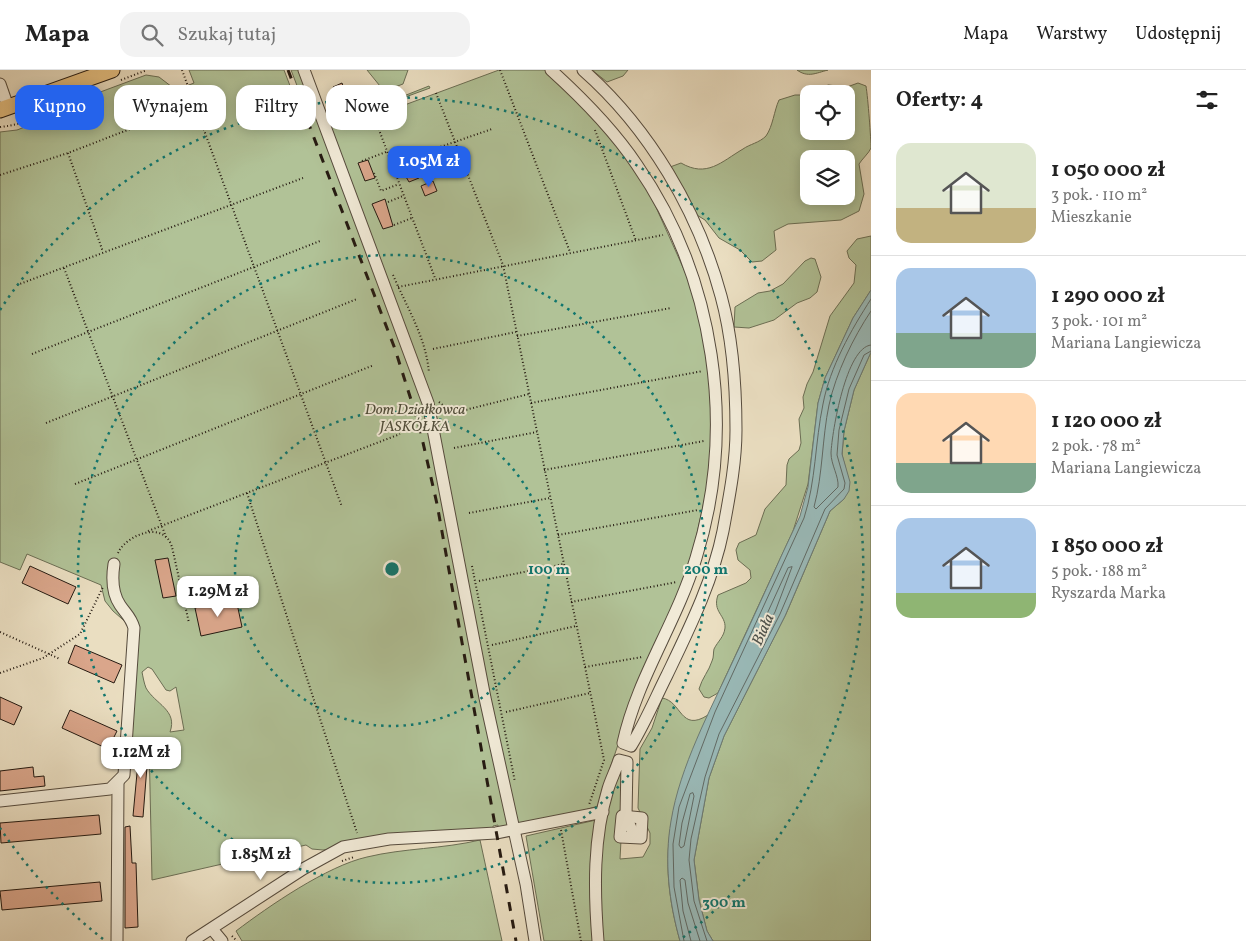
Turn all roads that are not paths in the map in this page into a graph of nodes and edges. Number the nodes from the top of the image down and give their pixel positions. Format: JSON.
{"nodes":[{"id":1,"x":304,"y":70,"type":"edge"},
{"id":2,"x":551,"y":70,"type":"edge"},
{"id":3,"x":583,"y":70,"type":"edge"},
{"id":4,"x":117,"y":75,"type":"edge"},
{"id":5,"x":0,"y":84,"type":"edge"},
{"id":6,"x":4,"y":109,"type":"edge"},
{"id":7,"x":114,"y":564,"type":"road end"},
{"id":8,"x":628,"y":743,"type":"junction"},
{"id":9,"x":622,"y":764,"type":"junction"},
{"id":10,"x":118,"y":783,"type":"junction"},
{"id":11,"x":0,"y":801,"type":"edge"},
{"id":12,"x":603,"y":812,"type":"junction"},
{"id":13,"x":515,"y":830,"type":"junction"},
{"id":14,"x":634,"y":835,"type":"dead end"},
{"id":15,"x":212,"y":929,"type":"junction"},
{"id":16,"x":117,"y":941,"type":"edge"},
{"id":17,"x":192,"y":941,"type":"edge"},
{"id":18,"x":222,"y":941,"type":"edge"},
{"id":19,"x":535,"y":941,"type":"edge"},
{"id":20,"x":598,"y":941,"type":"edge"}],
"edges":[{"from":1,"to":13,"type":"street"},
{"from":2,"to":8,"type":"street"},
{"from":3,"to":8,"type":"street"},
{"from":4,"to":6,"type":"main road"},
{"from":5,"to":6,"type":"street"},
{"from":7,"to":10,"type":"street"},
{"from":8,"to":9,"type":"street"},
{"from":9,"to":12,"type":"street"},
{"from":9,"to":14,"type":"street"},
{"from":10,"to":11,"type":"street"},
{"from":10,"to":16,"type":"street"},
{"from":12,"to":13,"type":"street"},
{"from":12,"to":20,"type":"street"},
{"from":13,"to":15,"type":"street"},
{"from":13,"to":19,"type":"street"},
{"from":15,"to":17,"type":"street"},
{"from":15,"to":18,"type":"street"}]}
